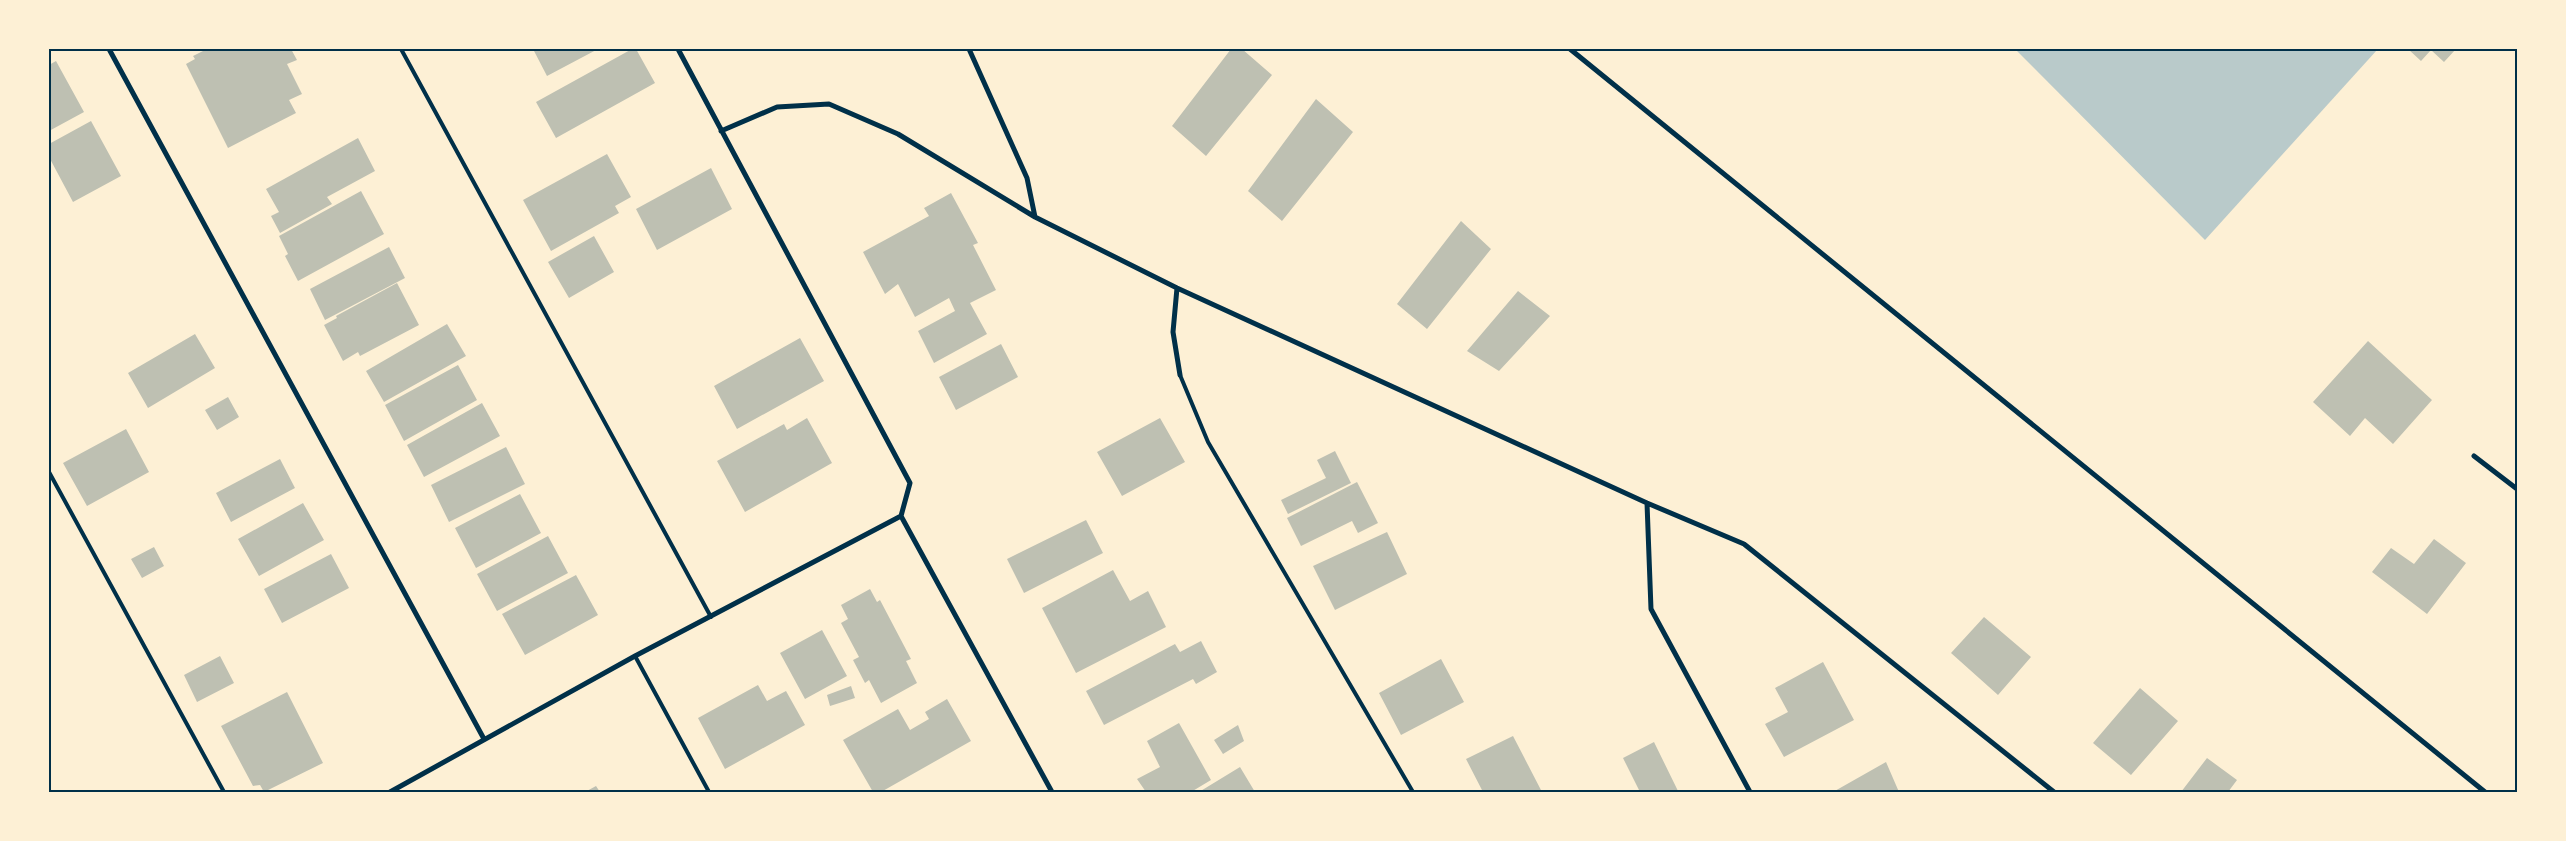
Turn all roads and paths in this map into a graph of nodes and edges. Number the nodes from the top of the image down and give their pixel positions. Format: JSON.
{"nodes":[{"id":1,"x":109,"y":49,"type":"edge"},
{"id":2,"x":401,"y":49,"type":"edge"},
{"id":3,"x":678,"y":49,"type":"edge"},
{"id":4,"x":969,"y":49,"type":"edge"},
{"id":5,"x":1570,"y":49,"type":"edge"},
{"id":6,"x":721,"y":131,"type":"junction"},
{"id":7,"x":1035,"y":217,"type":"junction"},
{"id":8,"x":1177,"y":288,"type":"junction"},
{"id":9,"x":1180,"y":375,"type":"joint"},
{"id":10,"x":2474,"y":456,"type":"dead end"},
{"id":11,"x":49,"y":472,"type":"edge"},
{"id":12,"x":2517,"y":489,"type":"edge"},
{"id":13,"x":1647,"y":503,"type":"junction"},
{"id":14,"x":901,"y":516,"type":"junction"},
{"id":15,"x":711,"y":617,"type":"junction"},
{"id":16,"x":635,"y":656,"type":"junction"},
{"id":17,"x":484,"y":739,"type":"junction"},
{"id":18,"x":224,"y":792,"type":"edge"},
{"id":19,"x":390,"y":792,"type":"edge"},
{"id":20,"x":709,"y":792,"type":"edge"},
{"id":21,"x":1052,"y":792,"type":"edge"},
{"id":22,"x":1413,"y":792,"type":"edge"},
{"id":23,"x":1750,"y":792,"type":"edge"},
{"id":24,"x":2054,"y":792,"type":"edge"},
{"id":25,"x":2485,"y":792,"type":"edge"}],
"edges":[{"from":1,"to":17,"type":"street"},
{"from":2,"to":15,"type":"lane"},
{"from":3,"to":6,"type":"street"},
{"from":4,"to":7,"type":"street"},
{"from":5,"to":25,"type":"street"},
{"from":6,"to":7,"type":"street"},
{"from":6,"to":14,"type":"street"},
{"from":7,"to":8,"type":"street"},
{"from":8,"to":9,"type":"street"},
{"from":8,"to":13,"type":"street"},
{"from":9,"to":22,"type":"lane"},
{"from":10,"to":12,"type":"street"},
{"from":11,"to":18,"type":"lane"},
{"from":13,"to":23,"type":"street"},
{"from":13,"to":24,"type":"street"},
{"from":14,"to":15,"type":"street"},
{"from":14,"to":21,"type":"street"},
{"from":15,"to":16,"type":"street"},
{"from":16,"to":17,"type":"street"},
{"from":16,"to":20,"type":"lane"},
{"from":17,"to":19,"type":"street"}]}
